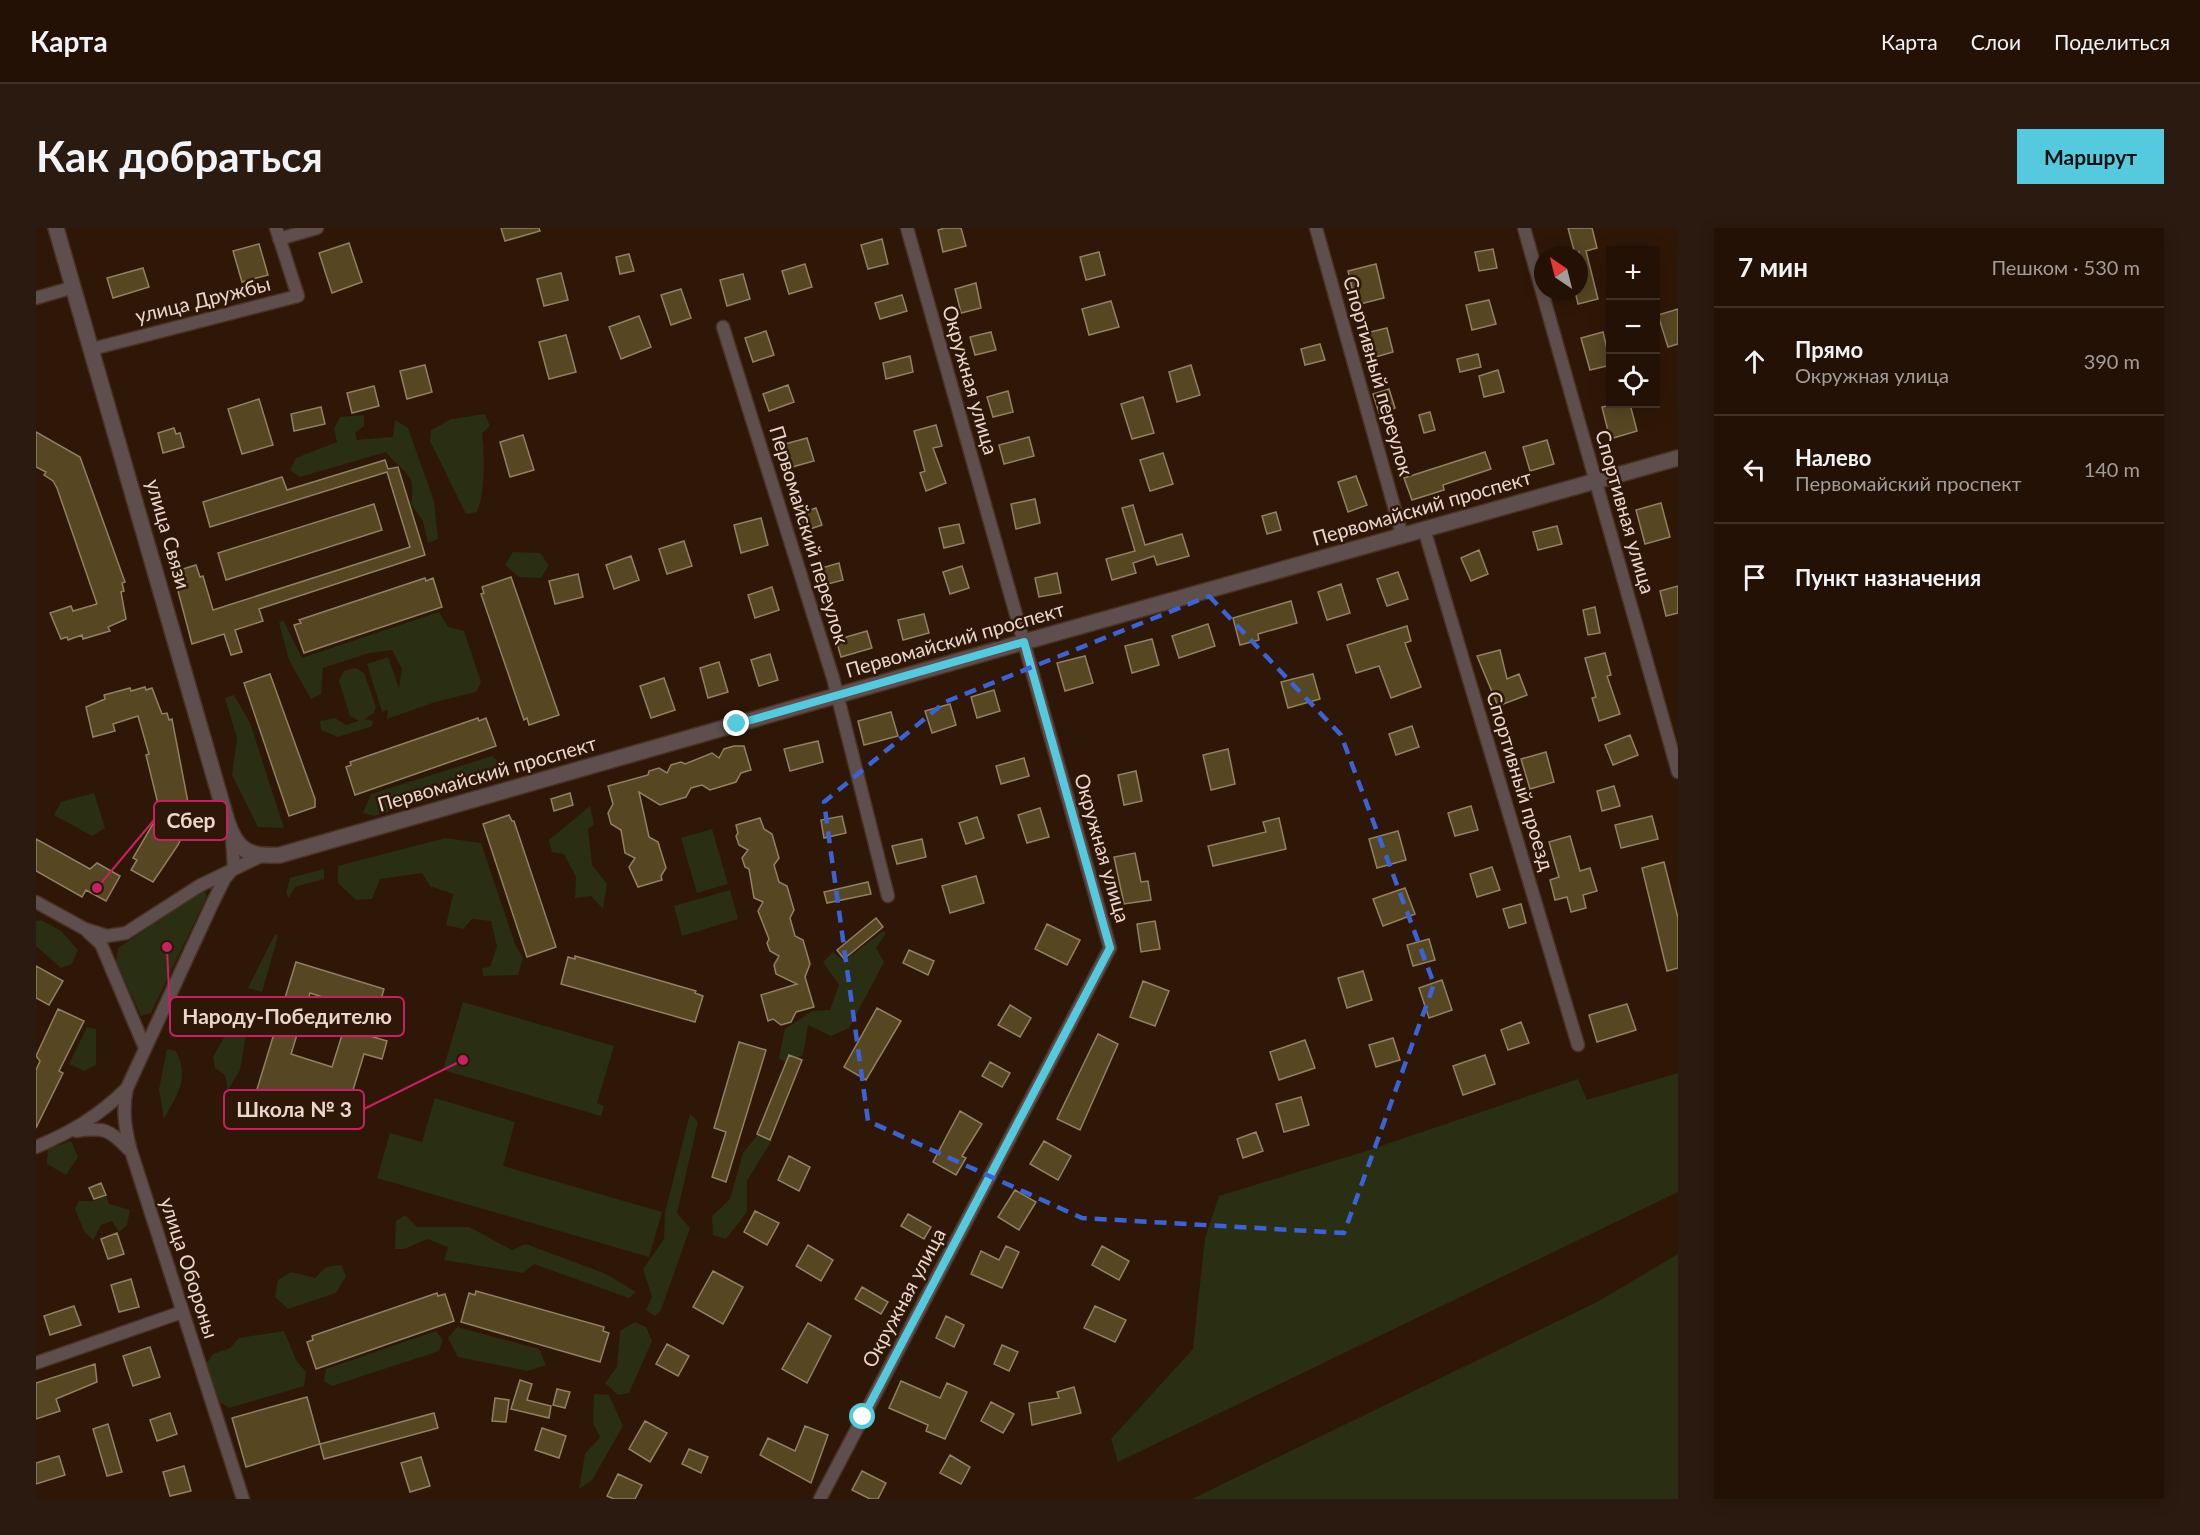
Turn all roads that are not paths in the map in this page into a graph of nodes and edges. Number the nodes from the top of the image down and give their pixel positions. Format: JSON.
{"nodes":[{"id":1,"x":56,"y":228,"type":"edge"},
{"id":2,"x":317,"y":228,"type":"edge"},
{"id":3,"x":907,"y":228,"type":"edge"},
{"id":4,"x":1316,"y":228,"type":"edge"},
{"id":5,"x":1524,"y":228,"type":"edge"},
{"id":6,"x":277,"y":233,"type":"edge"},
{"id":7,"x":74,"y":287,"type":"junction"},
{"id":8,"x":36,"y":298,"type":"edge"},
{"id":9,"x":723,"y":327,"type":"dead end"},
{"id":10,"x":92,"y":349,"type":"junction"},
{"id":11,"x":1678,"y":458,"type":"edge"},
{"id":12,"x":1595,"y":481,"type":"junction"},
{"id":13,"x":1424,"y":529,"type":"junction"},
{"id":14,"x":1402,"y":535,"type":"junction"},
{"id":15,"x":1024,"y":642,"type":"junction"},
{"id":16,"x":838,"y":695,"type":"junction"},
{"id":17,"x":1678,"y":772,"type":"edge"},
{"id":18,"x":232,"y":836,"type":"junction"},
{"id":19,"x":259,"y":857,"type":"junction"},
{"id":20,"x":234,"y":868,"type":"junction"},
{"id":21,"x":199,"y":885,"type":"junction"},
{"id":22,"x":888,"y":896,"type":"dead end"},
{"id":23,"x":36,"y":902,"type":"edge"},
{"id":24,"x":213,"y":902,"type":"junction"},
{"id":25,"x":85,"y":929,"type":"junction"},
{"id":26,"x":158,"y":1019,"type":"junction"},
{"id":27,"x":133,"y":1021,"type":"junction"},
{"id":28,"x":1578,"y":1045,"type":"dead end"},
{"id":29,"x":145,"y":1048,"type":"junction"},
{"id":30,"x":127,"y":1088,"type":"junction"},
{"id":31,"x":72,"y":1132,"type":"junction"},
{"id":32,"x":36,"y":1147,"type":"edge"},
{"id":33,"x":130,"y":1151,"type":"junction"},
{"id":34,"x":182,"y":1312,"type":"junction"},
{"id":35,"x":36,"y":1363,"type":"edge"},
{"id":36,"x":243,"y":1499,"type":"edge"},
{"id":37,"x":820,"y":1499,"type":"edge"}],
"edges":[{"from":1,"to":7,"type":"street","name":"улица Связи"},
{"from":2,"to":6,"type":"street","name":"улица Дружбы"},
{"from":3,"to":15,"type":"street","name":"Окружная улица"},
{"from":4,"to":14,"type":"street","name":"Спортивный переулок"},
{"from":5,"to":12,"type":"street","name":"Спортивная улица"},
{"from":6,"to":10,"type":"street","name":"улица Дружбы"},
{"from":7,"to":8,"type":"street"},
{"from":7,"to":10,"type":"street","name":"улица Связи"},
{"from":9,"to":16,"type":"street","name":"Первомайский переулок"},
{"from":10,"to":18,"type":"street","name":"улица Связи"},
{"from":11,"to":12,"type":"street","name":"Первомайский проспект"},
{"from":12,"to":13,"type":"street","name":"Первомайский проспект"},
{"from":12,"to":17,"type":"street","name":"Спортивная улица"},
{"from":13,"to":14,"type":"street","name":"Первомайский проспект"},
{"from":13,"to":28,"type":"street","name":"Спортивный проезд"},
{"from":14,"to":15,"type":"street","name":"Первомайский проспект"},
{"from":15,"to":16,"type":"street","name":"Первомайский проспект"},
{"from":15,"to":37,"type":"street","name":"Окружная улица"},
{"from":16,"to":19,"type":"street","name":"Первомайский проспект"},
{"from":16,"to":22,"type":"street","name":"Первомайский переулок"},
{"from":18,"to":19,"type":"street","name":"улица Связи"},
{"from":18,"to":20,"type":"street"},
{"from":19,"to":20,"type":"street"},
{"from":20,"to":21,"type":"street"},
{"from":20,"to":24,"type":"street","name":"улица Обороны"},
{"from":21,"to":24,"type":"street"},
{"from":21,"to":25,"type":"street"},
{"from":23,"to":25,"type":"street"},
{"from":24,"to":26,"type":"street","name":"улица Обороны"},
{"from":25,"to":27,"type":"street"},
{"from":26,"to":27,"type":"street"},
{"from":26,"to":29,"type":"street","name":"улица Обороны"},
{"from":27,"to":29,"type":"street"},
{"from":29,"to":30,"type":"street","name":"улица Обороны"},
{"from":30,"to":31,"type":"street"},
{"from":30,"to":33,"type":"street","name":"улица Обороны"},
{"from":31,"to":32,"type":"street"},
{"from":31,"to":33,"type":"street"},
{"from":33,"to":34,"type":"street","name":"улица Обороны"},
{"from":34,"to":35,"type":"street"},
{"from":34,"to":36,"type":"street","name":"улица Обороны"}]}
